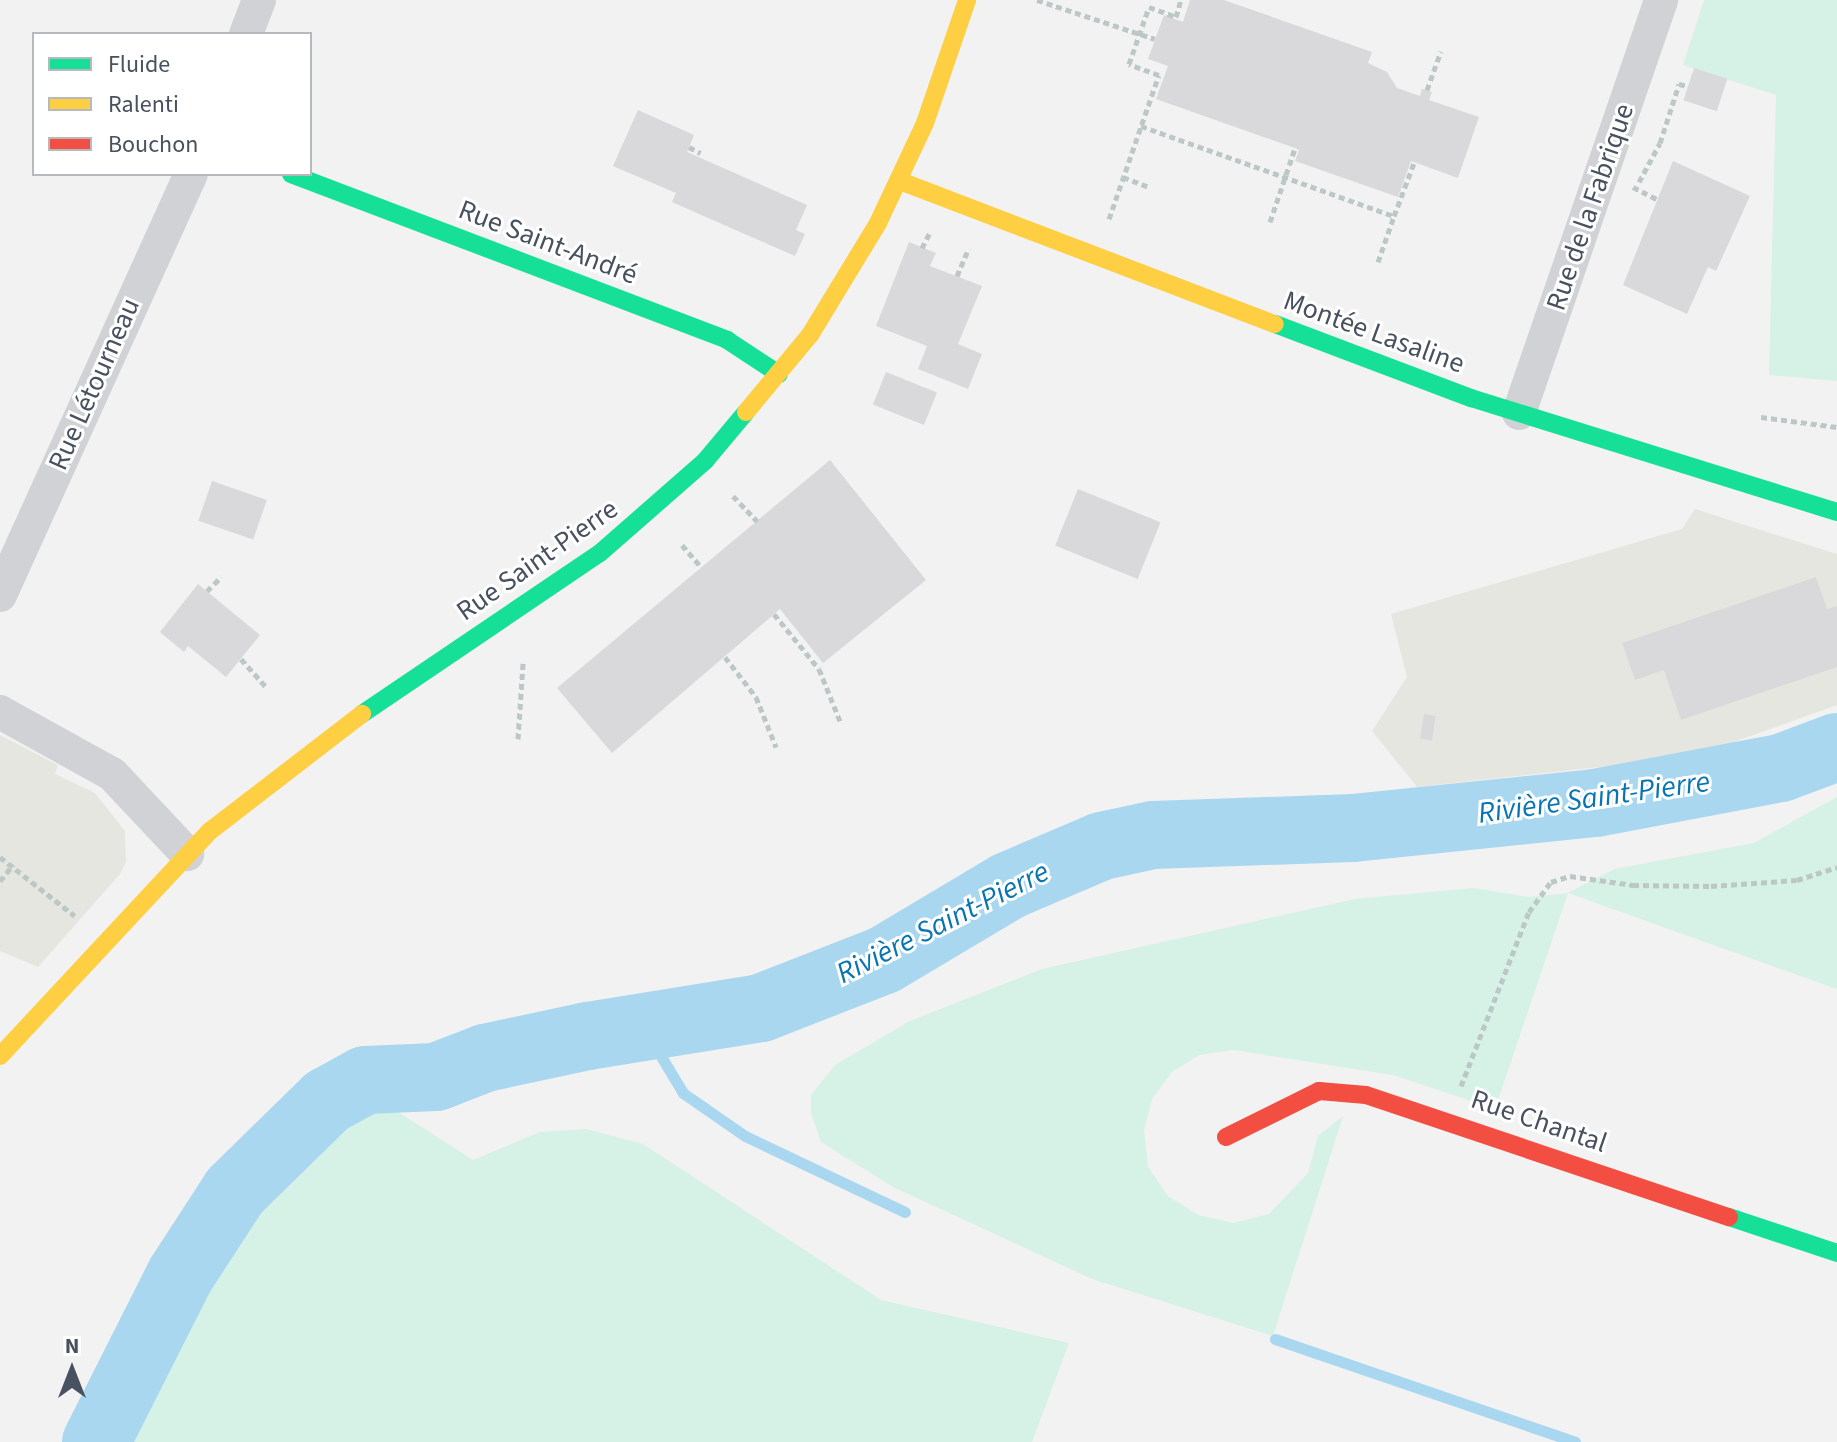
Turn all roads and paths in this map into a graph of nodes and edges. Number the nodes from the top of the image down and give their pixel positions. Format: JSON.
{"nodes":[{"id":1,"x":259,"y":0,"type":"edge"},
{"id":2,"x":967,"y":0,"type":"edge"},
{"id":3,"x":1037,"y":0,"type":"edge"},
{"id":4,"x":1181,"y":0,"type":"edge"},
{"id":5,"x":1661,"y":0,"type":"edge"},
{"id":6,"x":247,"y":32,"type":"edge"},
{"id":7,"x":1140,"y":34,"type":"junction"},
{"id":8,"x":1155,"y":39,"type":"dead end"},
{"id":9,"x":1441,"y":51,"type":"dead end"},
{"id":10,"x":1688,"y":86,"type":"dead end"},
{"id":11,"x":1427,"y":90,"type":"dead end"},
{"id":12,"x":1141,"y":126,"type":"junction"},
{"id":13,"x":689,"y":147,"type":"dead end"},
{"id":14,"x":1295,"y":148,"type":"dead end"},
{"id":15,"x":701,"y":153,"type":"dead end"},
{"id":16,"x":1414,"y":163,"type":"dead end"},
{"id":17,"x":190,"y":176,"type":"edge"},
{"id":18,"x":296,"y":176,"type":"edge"},
{"id":19,"x":1123,"y":177,"type":"junction"},
{"id":20,"x":1286,"y":177,"type":"junction"},
{"id":21,"x":900,"y":181,"type":"junction"},
{"id":22,"x":1621,"y":181,"type":"dead end"},
{"id":23,"x":1147,"y":186,"type":"dead end"},
{"id":24,"x":1636,"y":189,"type":"junction"},
{"id":25,"x":1657,"y":199,"type":"dead end"},
{"id":26,"x":1394,"y":216,"type":"junction"},
{"id":27,"x":1270,"y":222,"type":"dead end"},
{"id":28,"x":1106,"y":227,"type":"dead end"},
{"id":29,"x":929,"y":234,"type":"dead end"},
{"id":30,"x":922,"y":248,"type":"dead end"},
{"id":31,"x":969,"y":248,"type":"dead end"},
{"id":32,"x":1378,"y":262,"type":"dead end"},
{"id":33,"x":957,"y":276,"type":"dead end"},
{"id":34,"x":779,"y":374,"type":"junction"},
{"id":35,"x":1519,"y":413,"type":"junction"},
{"id":36,"x":1761,"y":417,"type":"dead end"},
{"id":37,"x":1837,"y":427,"type":"edge"},
{"id":38,"x":733,"y":496,"type":"dead end"},
{"id":39,"x":1837,"y":512,"type":"edge"},
{"id":40,"x":757,"y":521,"type":"dead end"},
{"id":41,"x":682,"y":545,"type":"dead end"},
{"id":42,"x":701,"y":567,"type":"dead end"},
{"id":43,"x":221,"y":577,"type":"dead end"},
{"id":44,"x":207,"y":591,"type":"dead end"},
{"id":45,"x":0,"y":595,"type":"edge"},
{"id":46,"x":774,"y":614,"type":"dead end"},
{"id":47,"x":725,"y":657,"type":"dead end"},
{"id":48,"x":241,"y":659,"type":"dead end"},
{"id":49,"x":523,"y":663,"type":"dead end"},
{"id":50,"x":266,"y":687,"type":"dead end"},
{"id":51,"x":0,"y":712,"type":"edge"},
{"id":52,"x":840,"y":721,"type":"dead end"},
{"id":53,"x":518,"y":739,"type":"dead end"},
{"id":54,"x":776,"y":747,"type":"dead end"},
{"id":55,"x":187,"y":854,"type":"junction"},
{"id":56,"x":0,"y":857,"type":"edge"},
{"id":57,"x":13,"y":865,"type":"junction"},
{"id":58,"x":1837,"y":867,"type":"edge"},
{"id":59,"x":0,"y":881,"type":"edge"},
{"id":60,"x":82,"y":922,"type":"dead end"},
{"id":61,"x":0,"y":1056,"type":"edge"},
{"id":62,"x":1448,"y":1120,"type":"junction"},
{"id":63,"x":1226,"y":1137,"type":"dead end"},
{"id":64,"x":1837,"y":1253,"type":"edge"}],
"edges":[{"from":1,"to":6,"type":"street"},
{"from":2,"to":21,"type":"street","name":"Rue Saint-Pierre"},
{"from":3,"to":7,"type":"path"},
{"from":4,"to":7,"type":"path"},
{"from":5,"to":35,"type":"street","name":"Rue de la Fabrique"},
{"from":7,"to":8,"type":"path"},
{"from":7,"to":12,"type":"path"},
{"from":9,"to":11,"type":"path"},
{"from":10,"to":24,"type":"path"},
{"from":12,"to":19,"type":"path"},
{"from":12,"to":20,"type":"path"},
{"from":13,"to":15,"type":"path"},
{"from":14,"to":20,"type":"path"},
{"from":16,"to":26,"type":"path"},
{"from":17,"to":45,"type":"street","name":"Rue Létourneau"},
{"from":18,"to":34,"type":"street","name":"Rue Saint-André"},
{"from":19,"to":23,"type":"path"},
{"from":19,"to":28,"type":"path"},
{"from":20,"to":26,"type":"path"},
{"from":20,"to":27,"type":"path"},
{"from":21,"to":34,"type":"street","name":"Rue Saint-Pierre"},
{"from":21,"to":35,"type":"street","name":"Montée Lasaline"},
{"from":22,"to":24,"type":"path"},
{"from":24,"to":25,"type":"path"},
{"from":26,"to":32,"type":"path"},
{"from":29,"to":30,"type":"path"},
{"from":31,"to":33,"type":"path"},
{"from":34,"to":55,"type":"street","name":"Rue Saint-Pierre"},
{"from":35,"to":39,"type":"street","name":"Montée Lasaline"},
{"from":36,"to":37,"type":"path"},
{"from":38,"to":40,"type":"path"},
{"from":41,"to":42,"type":"path"},
{"from":43,"to":44,"type":"path"},
{"from":46,"to":52,"type":"path"},
{"from":47,"to":54,"type":"path"},
{"from":48,"to":50,"type":"path"},
{"from":49,"to":53,"type":"path"},
{"from":51,"to":55,"type":"street"},
{"from":55,"to":61,"type":"street","name":"Rue Saint-Pierre"},
{"from":56,"to":57,"type":"path"},
{"from":57,"to":59,"type":"path"},
{"from":57,"to":60,"type":"path"},
{"from":58,"to":62,"type":"path"},
{"from":62,"to":63,"type":"street","name":"Rue Chantal"},
{"from":62,"to":64,"type":"street","name":"Rue Chantal"}]}
